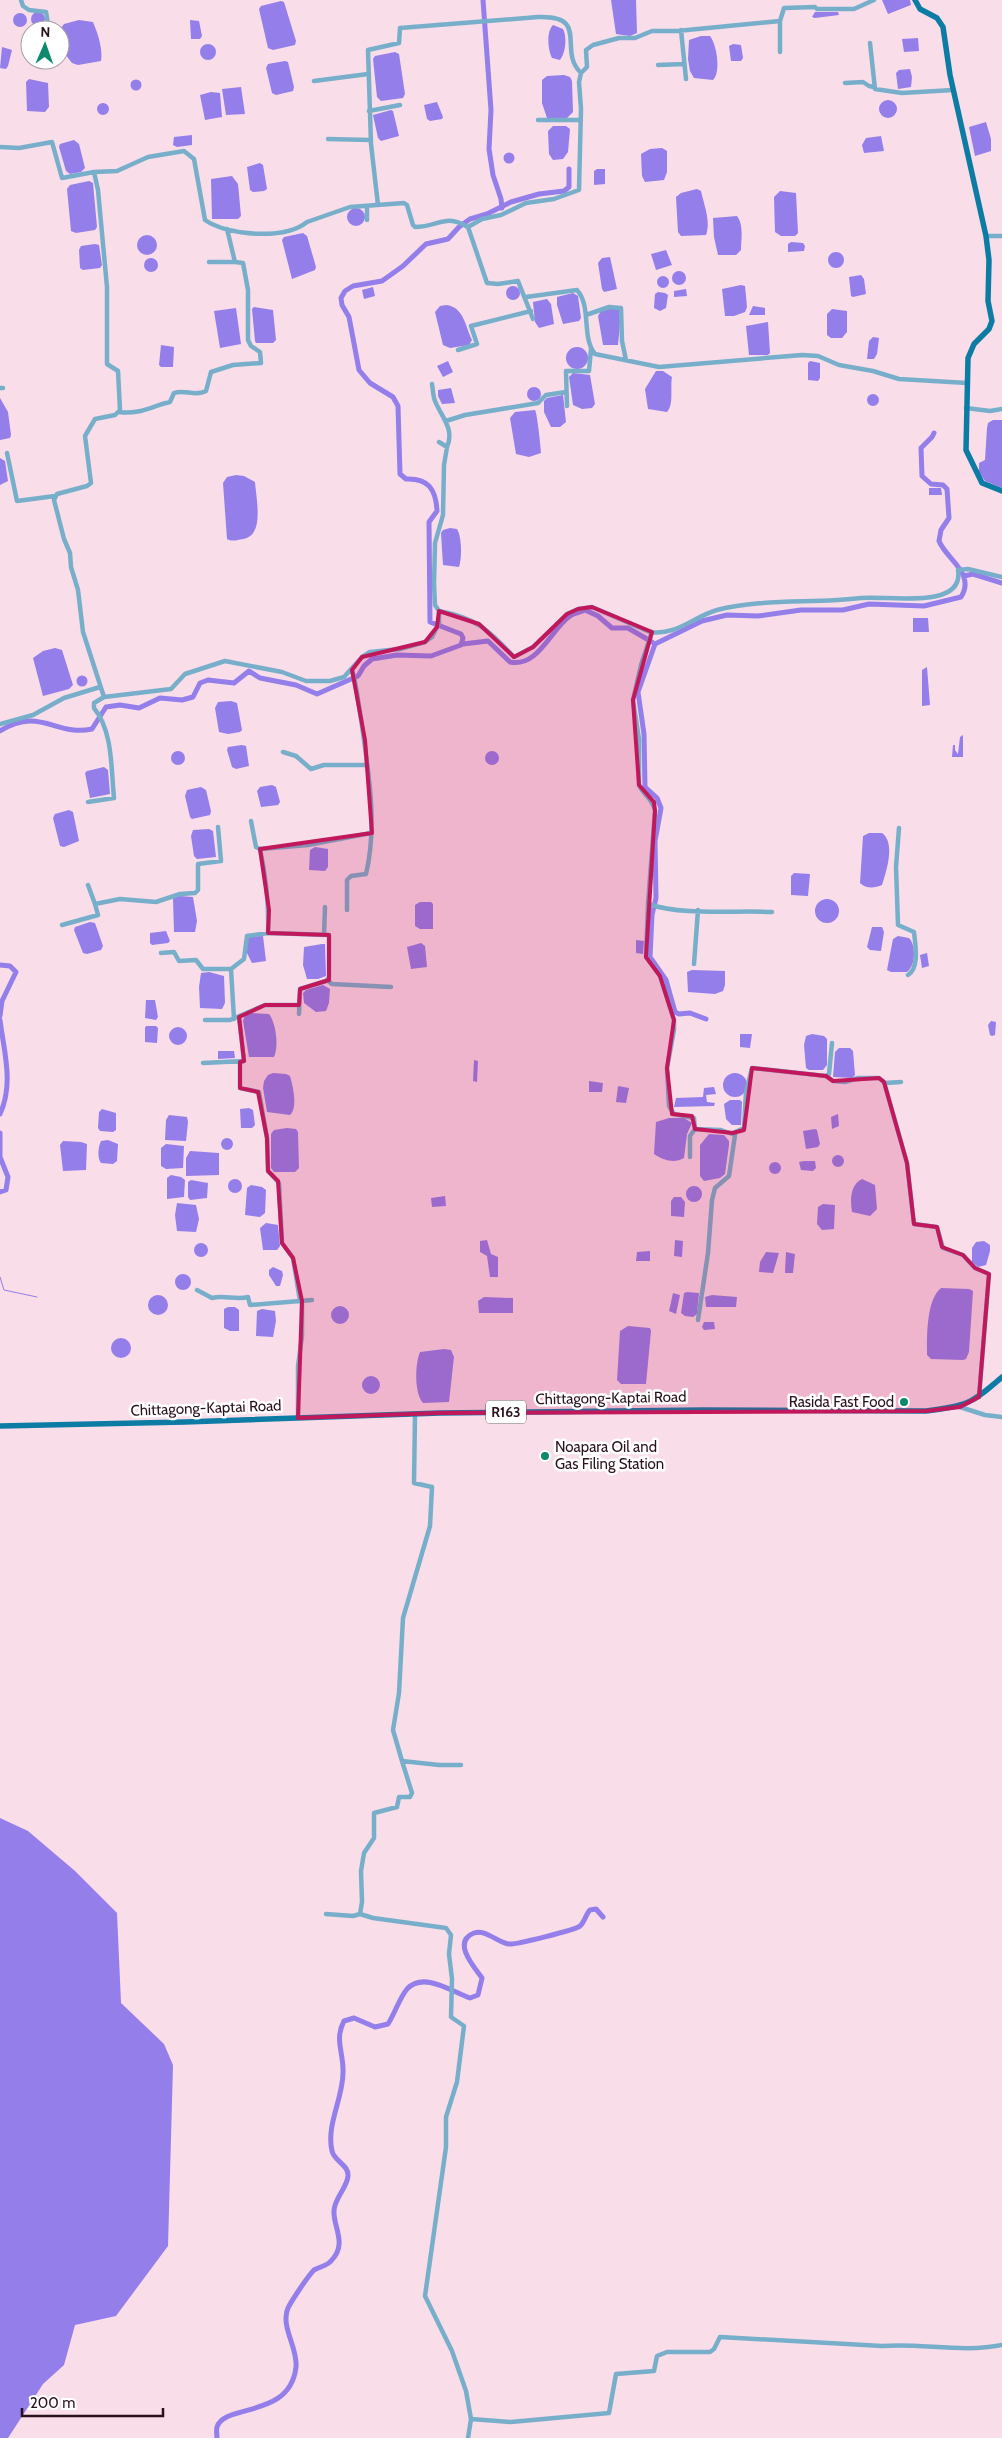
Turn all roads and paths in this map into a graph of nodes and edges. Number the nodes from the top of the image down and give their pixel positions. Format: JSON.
{"nodes":[{"id":1,"x":21,"y":0,"type":"edge"},
{"id":2,"x":874,"y":0,"type":"edge"},
{"id":3,"x":914,"y":0,"type":"edge"},
{"id":4,"x":47,"y":20,"type":"edge"},
{"id":5,"x":780,"y":21,"type":"junction"},
{"id":6,"x":681,"y":30,"type":"junction"},
{"id":7,"x":870,"y":43,"type":"dead end"},
{"id":8,"x":780,"y":52,"type":"dead end"},
{"id":9,"x":684,"y":64,"type":"junction"},
{"id":10,"x":658,"y":65,"type":"dead end"},
{"id":11,"x":581,"y":73,"type":"junction"},
{"id":12,"x":368,"y":74,"type":"junction"},
{"id":13,"x":686,"y":79,"type":"dead end"},
{"id":14,"x":314,"y":81,"type":"dead end"},
{"id":15,"x":845,"y":83,"type":"dead end"},
{"id":16,"x":874,"y":87,"type":"junction"},
{"id":17,"x":953,"y":90,"type":"junction"},
{"id":18,"x":400,"y":105,"type":"dead end"},
{"id":19,"x":369,"y":111,"type":"junction"},
{"id":20,"x":538,"y":120,"type":"dead end"},
{"id":21,"x":581,"y":120,"type":"junction"},
{"id":22,"x":328,"y":139,"type":"dead end"},
{"id":23,"x":370,"y":140,"type":"junction"},
{"id":24,"x":0,"y":148,"type":"edge"},
{"id":25,"x":94,"y":172,"type":"junction"},
{"id":26,"x":378,"y":205,"type":"junction"},
{"id":27,"x":367,"y":206,"type":"junction"},
{"id":28,"x":368,"y":220,"type":"dead end"},
{"id":29,"x":468,"y":227,"type":"junction"},
{"id":30,"x":227,"y":229,"type":"junction"},
{"id":31,"x":986,"y":236,"type":"junction"},
{"id":32,"x":1002,"y":236,"type":"edge"},
{"id":33,"x":208,"y":262,"type":"dead end"},
{"id":34,"x":235,"y":262,"type":"junction"},
{"id":35,"x":526,"y":297,"type":"junction"},
{"id":36,"x":531,"y":311,"type":"junction"},
{"id":37,"x":586,"y":315,"type":"junction"},
{"id":38,"x":533,"y":319,"type":"dead end"},
{"id":39,"x":591,"y":349,"type":"junction"},
{"id":40,"x":458,"y":350,"type":"dead end"},
{"id":41,"x":626,"y":360,"type":"junction"},
{"id":42,"x":967,"y":383,"type":"junction"},
{"id":43,"x":432,"y":384,"type":"dead end"},
{"id":44,"x":566,"y":392,"type":"junction"},
{"id":45,"x":567,"y":406,"type":"dead end"},
{"id":46,"x":966,"y":408,"type":"junction"},
{"id":47,"x":1002,"y":409,"type":"edge"},
{"id":48,"x":119,"y":412,"type":"junction"},
{"id":49,"x":446,"y":421,"type":"junction"},
{"id":50,"x":439,"y":442,"type":"dead end"},
{"id":51,"x":447,"y":446,"type":"junction"},
{"id":52,"x":7,"y":453,"type":"dead end"},
{"id":53,"x":1002,"y":491,"type":"edge"},
{"id":54,"x":54,"y":496,"type":"junction"},
{"id":55,"x":1002,"y":577,"type":"edge"},
{"id":56,"x":438,"y":610,"type":"junction"},
{"id":57,"x":652,"y":632,"type":"junction"},
{"id":58,"x":352,"y":670,"type":"junction"},
{"id":59,"x":100,"y":687,"type":"junction"},
{"id":60,"x":104,"y":696,"type":"junction"},
{"id":61,"x":0,"y":724,"type":"edge"},
{"id":62,"x":283,"y":752,"type":"dead end"},
{"id":63,"x":367,"y":766,"type":"junction"},
{"id":64,"x":88,"y":802,"type":"dead end"},
{"id":65,"x":251,"y":821,"type":"dead end"},
{"id":66,"x":218,"y":827,"type":"dead end"},
{"id":67,"x":899,"y":828,"type":"dead end"},
{"id":68,"x":371,"y":834,"type":"junction"},
{"id":69,"x":260,"y":849,"type":"junction"},
{"id":70,"x":88,"y":885,"type":"dead end"},
{"id":71,"x":95,"y":904,"type":"junction"},
{"id":72,"x":648,"y":904,"type":"junction"},
{"id":73,"x":325,"y":907,"type":"dead end"},
{"id":74,"x":347,"y":910,"type":"dead end"},
{"id":75,"x":698,"y":910,"type":"junction"},
{"id":76,"x":772,"y":912,"type":"dead end"},
{"id":77,"x":62,"y":925,"type":"dead end"},
{"id":78,"x":268,"y":933,"type":"junction"},
{"id":79,"x":324,"y":934,"type":"junction"},
{"id":80,"x":161,"y":953,"type":"dead end"},
{"id":81,"x":694,"y":964,"type":"dead end"},
{"id":82,"x":231,"y":969,"type":"junction"},
{"id":83,"x":908,"y":975,"type":"dead end"},
{"id":84,"x":327,"y":980,"type":"junction"},
{"id":85,"x":391,"y":988,"type":"dead end"},
{"id":86,"x":299,"y":1005,"type":"junction"},
{"id":87,"x":299,"y":1014,"type":"dead end"},
{"id":88,"x":236,"y":1018,"type":"junction"},
{"id":89,"x":205,"y":1020,"type":"dead end"},
{"id":90,"x":832,"y":1042,"type":"dead end"},
{"id":91,"x":240,"y":1062,"type":"junction"},
{"id":92,"x":203,"y":1063,"type":"dead end"},
{"id":93,"x":826,"y":1076,"type":"junction"},
{"id":94,"x":901,"y":1082,"type":"dead end"},
{"id":95,"x":885,"y":1084,"type":"junction"},
{"id":96,"x":695,"y":1129,"type":"junction"},
{"id":97,"x":733,"y":1133,"type":"junction"},
{"id":98,"x":690,"y":1157,"type":"dead end"},
{"id":99,"x":197,"y":1290,"type":"dead end"},
{"id":100,"x":312,"y":1300,"type":"dead end"},
{"id":101,"x":301,"y":1301,"type":"junction"},
{"id":102,"x":698,"y":1320,"type":"dead end"},
{"id":103,"x":1002,"y":1377,"type":"edge"},
{"id":104,"x":979,"y":1397,"type":"junction"},
{"id":105,"x":960,"y":1407,"type":"junction"},
{"id":106,"x":415,"y":1414,"type":"junction"},
{"id":107,"x":1002,"y":1417,"type":"edge"},
{"id":108,"x":298,"y":1418,"type":"junction"},
{"id":109,"x":0,"y":1426,"type":"edge"},
{"id":110,"x":402,"y":1761,"type":"junction"},
{"id":111,"x":461,"y":1765,"type":"dead end"},
{"id":112,"x":326,"y":1914,"type":"dead end"},
{"id":113,"x":360,"y":1914,"type":"junction"},
{"id":114,"x":1002,"y":2345,"type":"edge"},
{"id":115,"x":471,"y":2419,"type":"junction"},
{"id":116,"x":468,"y":2438,"type":"edge"}],
"edges":[{"from":1,"to":4,"type":"street"},
{"from":2,"to":5,"type":"street"},
{"from":3,"to":17,"type":"main road"},
{"from":5,"to":6,"type":"street"},
{"from":5,"to":8,"type":"street"},
{"from":6,"to":9,"type":"street"},
{"from":6,"to":11,"type":"street"},
{"from":7,"to":16,"type":"street"},
{"from":9,"to":10,"type":"street"},
{"from":9,"to":13,"type":"street"},
{"from":11,"to":12,"type":"street"},
{"from":11,"to":21,"type":"street"},
{"from":12,"to":14,"type":"street"},
{"from":12,"to":19,"type":"street"},
{"from":15,"to":16,"type":"street"},
{"from":16,"to":17,"type":"street"},
{"from":17,"to":31,"type":"main road"},
{"from":18,"to":19,"type":"street"},
{"from":19,"to":23,"type":"street"},
{"from":20,"to":21,"type":"street"},
{"from":21,"to":29,"type":"street"},
{"from":22,"to":23,"type":"street"},
{"from":23,"to":26,"type":"street"},
{"from":24,"to":25,"type":"street"},
{"from":25,"to":30,"type":"street"},
{"from":25,"to":48,"type":"street"},
{"from":26,"to":27,"type":"street"},
{"from":26,"to":29,"type":"street"},
{"from":27,"to":28,"type":"street"},
{"from":27,"to":30,"type":"street"},
{"from":29,"to":35,"type":"street"},
{"from":30,"to":34,"type":"street"},
{"from":31,"to":32,"type":"street"},
{"from":31,"to":42,"type":"main road"},
{"from":33,"to":34,"type":"street"},
{"from":34,"to":48,"type":"street"},
{"from":35,"to":36,"type":"street"},
{"from":35,"to":37,"type":"street"},
{"from":36,"to":38,"type":"street"},
{"from":36,"to":40,"type":"street"},
{"from":37,"to":39,"type":"street"},
{"from":37,"to":41,"type":"street"},
{"from":39,"to":41,"type":"street"},
{"from":39,"to":44,"type":"street"},
{"from":41,"to":42,"type":"street"},
{"from":42,"to":46,"type":"main road"},
{"from":43,"to":49,"type":"street"},
{"from":44,"to":45,"type":"street"},
{"from":44,"to":49,"type":"street"},
{"from":46,"to":47,"type":"street"},
{"from":46,"to":53,"type":"main road"},
{"from":48,"to":54,"type":"street"},
{"from":49,"to":51,"type":"street"},
{"from":50,"to":51,"type":"street"},
{"from":51,"to":56,"type":"street"},
{"from":52,"to":54,"type":"street"},
{"from":54,"to":59,"type":"street"},
{"from":55,"to":57,"type":"street"},
{"from":56,"to":57,"type":"street"},
{"from":56,"to":58,"type":"street"},
{"from":57,"to":72,"type":"street"},
{"from":58,"to":60,"type":"street"},
{"from":58,"to":63,"type":"street"},
{"from":59,"to":60,"type":"street"},
{"from":59,"to":61,"type":"street"},
{"from":60,"to":64,"type":"street"},
{"from":62,"to":63,"type":"street"},
{"from":63,"to":68,"type":"street"},
{"from":65,"to":69,"type":"street"},
{"from":66,"to":71,"type":"street"},
{"from":67,"to":83,"type":"street"},
{"from":68,"to":69,"type":"street"},
{"from":68,"to":74,"type":"street"},
{"from":69,"to":78,"type":"street"},
{"from":70,"to":71,"type":"street"},
{"from":71,"to":77,"type":"street"},
{"from":72,"to":75,"type":"street"},
{"from":72,"to":96,"type":"street"},
{"from":73,"to":79,"type":"street"},
{"from":75,"to":76,"type":"street"},
{"from":75,"to":81,"type":"street"},
{"from":78,"to":79,"type":"street"},
{"from":78,"to":82,"type":"street"},
{"from":79,"to":84,"type":"street"},
{"from":80,"to":82,"type":"street"},
{"from":82,"to":88,"type":"street"},
{"from":84,"to":85,"type":"street"},
{"from":84,"to":86,"type":"street"},
{"from":86,"to":87,"type":"street"},
{"from":86,"to":88,"type":"street"},
{"from":88,"to":89,"type":"street"},
{"from":88,"to":91,"type":"street"},
{"from":90,"to":93,"type":"street"},
{"from":91,"to":92,"type":"street"},
{"from":91,"to":101,"type":"street"},
{"from":93,"to":95,"type":"street"},
{"from":93,"to":97,"type":"street"},
{"from":94,"to":95,"type":"street"},
{"from":95,"to":104,"type":"street"},
{"from":96,"to":97,"type":"street"},
{"from":96,"to":98,"type":"street"},
{"from":97,"to":102,"type":"street"},
{"from":99,"to":101,"type":"street"},
{"from":100,"to":101,"type":"street"},
{"from":101,"to":108,"type":"street"},
{"from":103,"to":104,"type":"main road","name":"Chittagong-Kaptai Road","number":"R163"},
{"from":104,"to":105,"type":"main road","name":"Chittagong-Kaptai Road","number":"R163"},
{"from":105,"to":106,"type":"main road","name":"Chittagong-Kaptai Road","number":"R163"},
{"from":105,"to":107,"type":"street"},
{"from":106,"to":108,"type":"main road","name":"Chittagong-Kaptai Road","number":"R163"},
{"from":106,"to":110,"type":"street"},
{"from":108,"to":109,"type":"main road","name":"Chittagong-Kaptai Road","number":"R163"},
{"from":110,"to":111,"type":"street"},
{"from":110,"to":113,"type":"street"},
{"from":112,"to":113,"type":"street"},
{"from":113,"to":115,"type":"street"},
{"from":114,"to":115,"type":"street"},
{"from":115,"to":116,"type":"street"}]}
